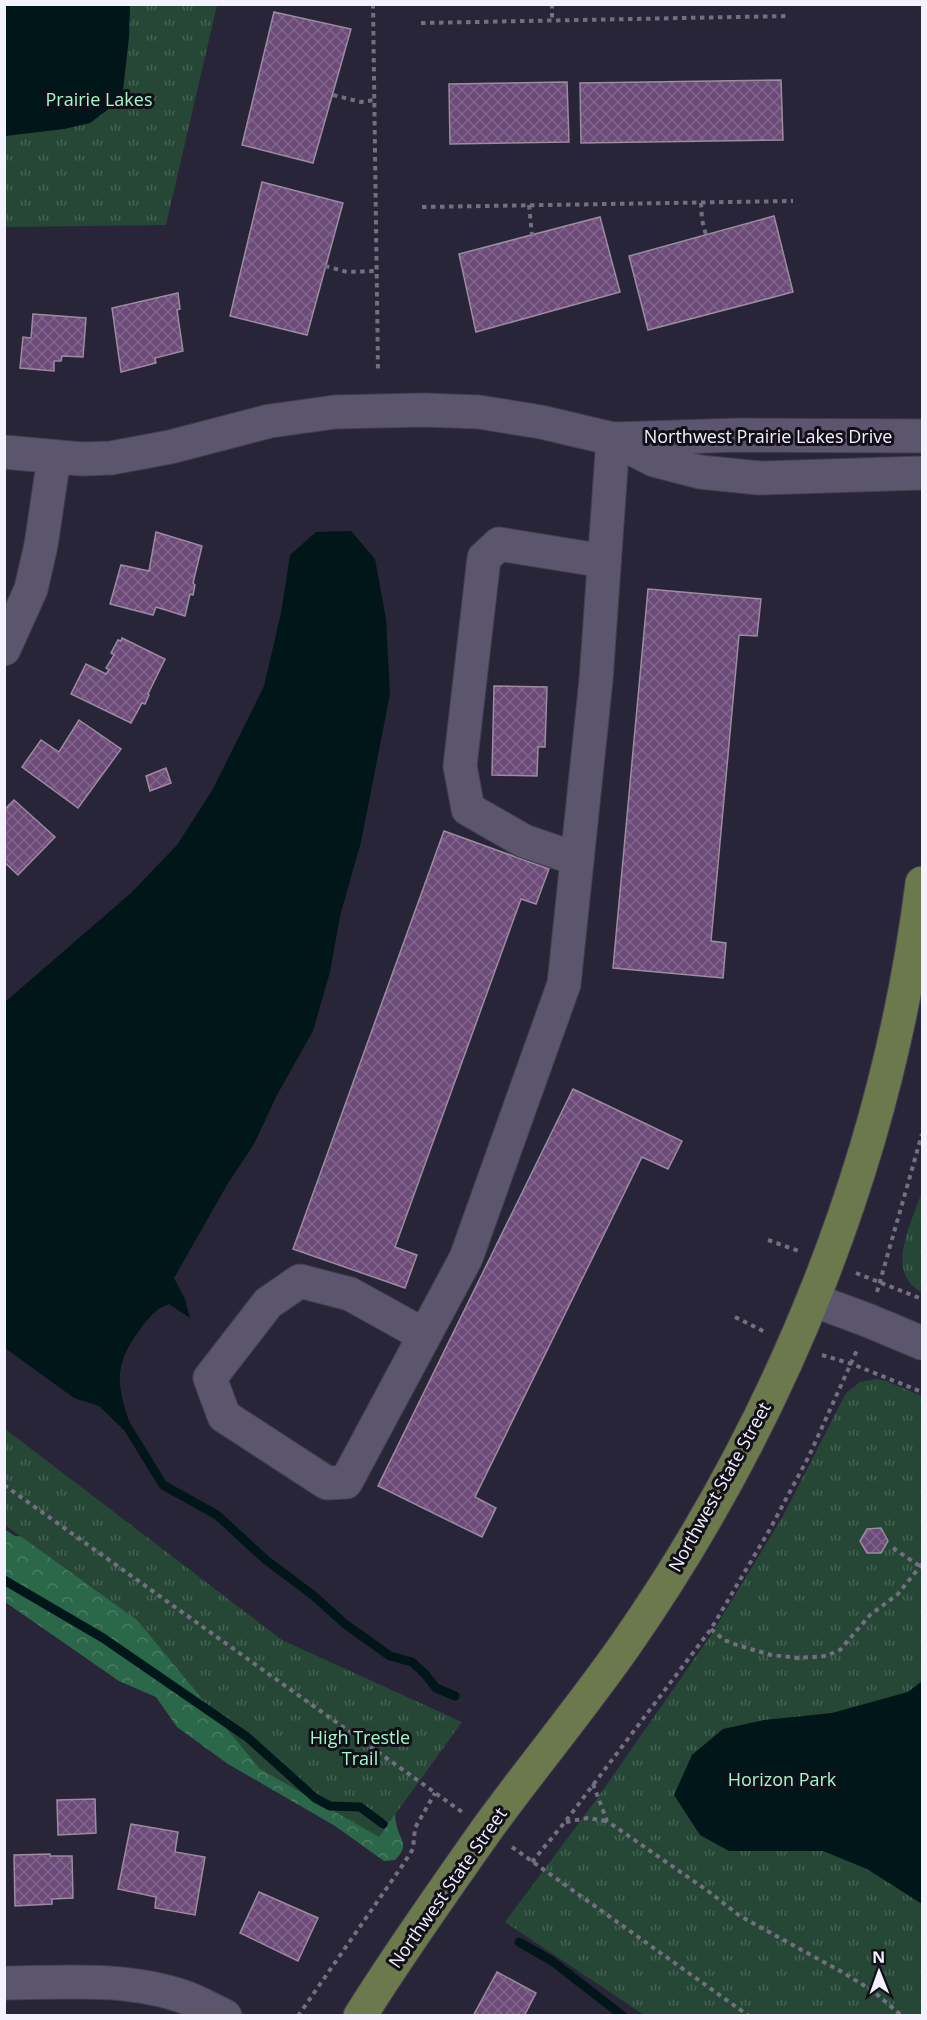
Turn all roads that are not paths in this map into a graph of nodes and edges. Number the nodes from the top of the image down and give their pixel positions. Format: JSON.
{"nodes":[{"id":1,"x":922,"y":436,"type":"edge"},
{"id":2,"x":613,"y":439,"type":"junction"},
{"id":3,"x":4,"y":452,"type":"edge"},
{"id":4,"x":54,"y":458,"type":"junction"},
{"id":5,"x":922,"y":473,"type":"edge"},
{"id":6,"x":604,"y":561,"type":"junction"},
{"id":7,"x":4,"y":649,"type":"edge"},
{"id":8,"x":577,"y":859,"type":"junction"},
{"id":9,"x":922,"y":883,"type":"edge"},
{"id":10,"x":813,"y":1300,"type":"junction"},
{"id":11,"x":424,"y":1335,"type":"junction"},
{"id":12,"x":922,"y":1342,"type":"edge"},
{"id":13,"x":4,"y":1983,"type":"edge"},
{"id":14,"x":225,"y":2016,"type":"edge"},
{"id":15,"x":360,"y":2016,"type":"edge"}],
"edges":[{"from":1,"to":2,"type":"street","name":"Northwest Prairie Lakes Drive"},
{"from":2,"to":4,"type":"street","name":"Northwest Prairie Lakes Drive"},
{"from":2,"to":5,"type":"street","name":"Northwest Prairie Lakes Drive"},
{"from":2,"to":6,"type":"street"},
{"from":3,"to":4,"type":"street","name":"Northwest Prairie Lakes Drive"},
{"from":4,"to":7,"type":"street"},
{"from":6,"to":8,"type":"street"},
{"from":6,"to":8,"type":"street"},
{"from":8,"to":11,"type":"street"},
{"from":9,"to":10,"type":"main road","name":"Northwest State Street"},
{"from":10,"to":12,"type":"street"},
{"from":10,"to":15,"type":"main road","name":"Northwest State Street"},
{"from":11,"to":11,"type":"street"},
{"from":13,"to":14,"type":"street"}]}
